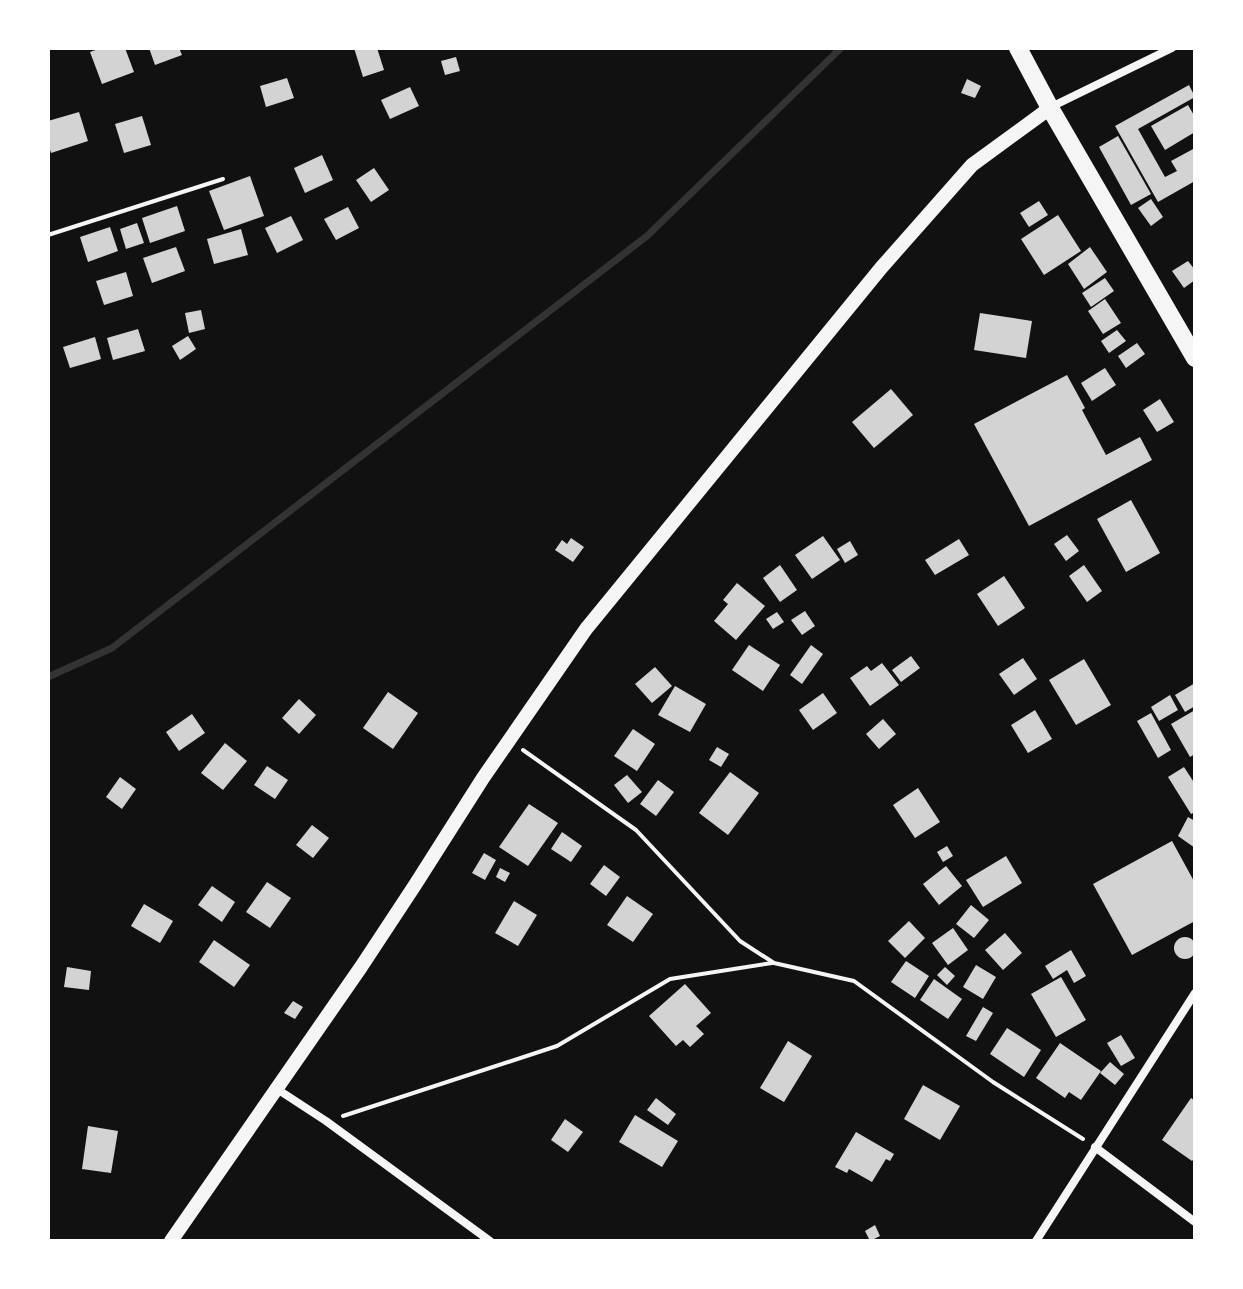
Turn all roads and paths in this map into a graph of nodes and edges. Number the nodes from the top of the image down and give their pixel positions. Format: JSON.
{"nodes":[{"id":1,"x":1018,"y":48,"type":"edge"},
{"id":2,"x":1172,"y":48,"type":"edge"},
{"id":3,"x":1050,"y":108,"type":"junction"},
{"id":4,"x":223,"y":179,"type":"dead end"},
{"id":5,"x":48,"y":235,"type":"edge"},
{"id":6,"x":1195,"y":358,"type":"edge"},
{"id":7,"x":510,"y":740,"type":"junction"},
{"id":8,"x":774,"y":963,"type":"junction"},
{"id":9,"x":1195,"y":993,"type":"edge"},
{"id":10,"x":277,"y":1089,"type":"junction"},
{"id":11,"x":326,"y":1121,"type":"junction"},
{"id":12,"x":1095,"y":1147,"type":"junction"},
{"id":13,"x":1195,"y":1222,"type":"edge"},
{"id":14,"x":171,"y":1241,"type":"edge"},
{"id":15,"x":490,"y":1241,"type":"edge"},
{"id":16,"x":1036,"y":1241,"type":"edge"}],
"edges":[{"from":1,"to":3,"type":"main road"},
{"from":2,"to":3,"type":"street"},
{"from":3,"to":6,"type":"main road"},
{"from":3,"to":7,"type":"street"},
{"from":4,"to":5,"type":"path"},
{"from":7,"to":8,"type":"path"},
{"from":7,"to":10,"type":"street"},
{"from":8,"to":11,"type":"path"},
{"from":8,"to":12,"type":"path"},
{"from":9,"to":12,"type":"street"},
{"from":10,"to":11,"type":"street"},
{"from":10,"to":14,"type":"street"},
{"from":11,"to":15,"type":"street"},
{"from":12,"to":13,"type":"street"},
{"from":12,"to":16,"type":"street"}]}
